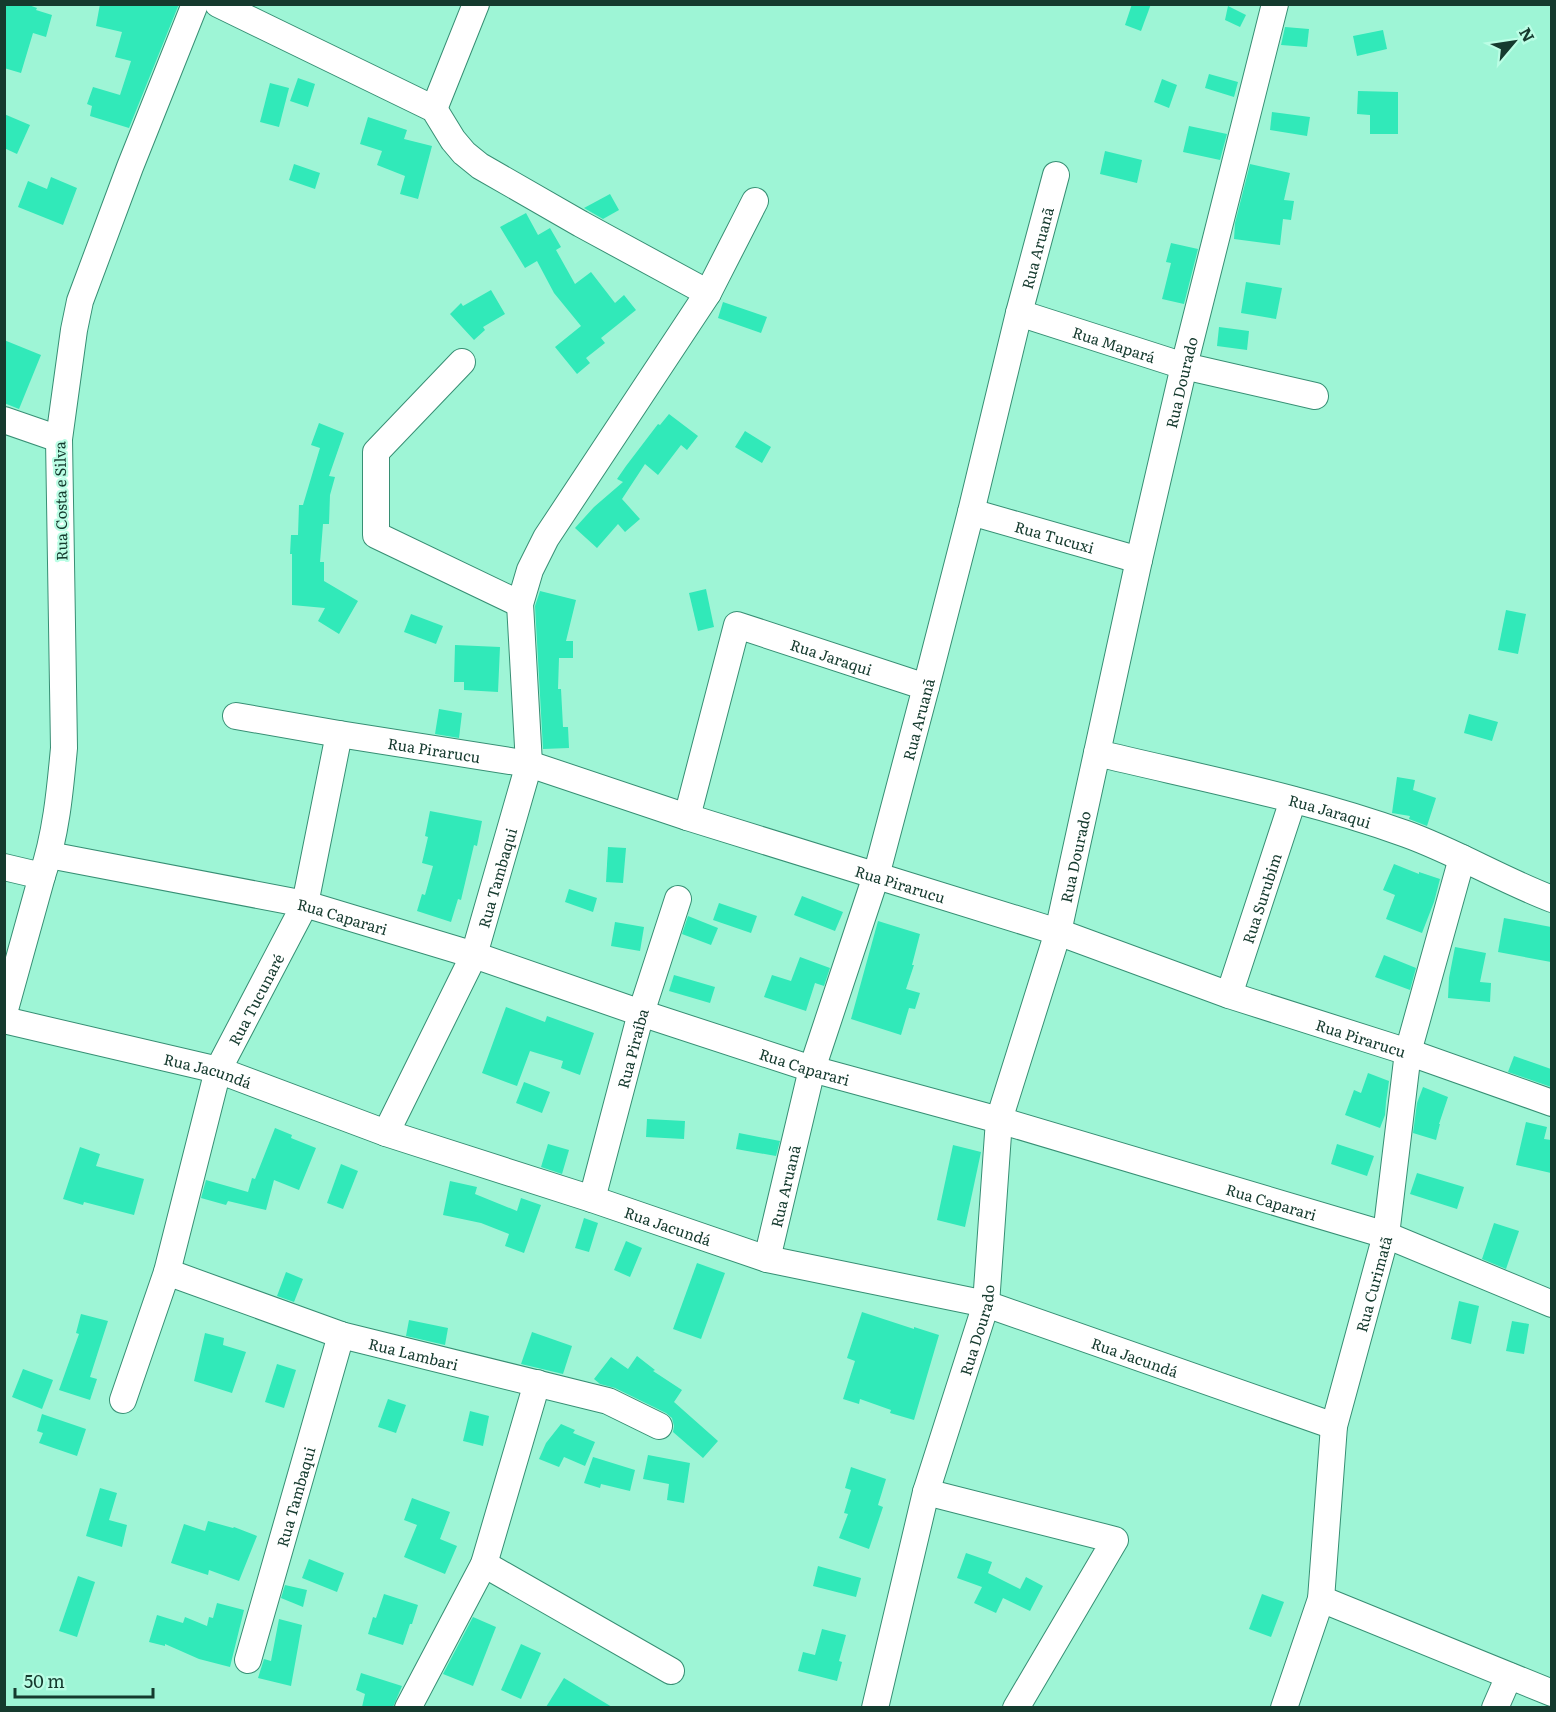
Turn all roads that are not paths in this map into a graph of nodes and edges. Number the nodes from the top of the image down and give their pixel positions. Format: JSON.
{"nodes":[{"id":1,"x":195,"y":4,"type":"edge"},
{"id":2,"x":218,"y":4,"type":"edge"},
{"id":3,"x":476,"y":4,"type":"edge"},
{"id":4,"x":1275,"y":4,"type":"edge"},
{"id":5,"x":434,"y":109,"type":"junction"},
{"id":6,"x":1056,"y":175,"type":"dead end"},
{"id":7,"x":755,"y":201,"type":"dead end"},
{"id":8,"x":708,"y":293,"type":"junction"},
{"id":9,"x":1019,"y":313,"type":"junction"},
{"id":10,"x":462,"y":362,"type":"dead end"},
{"id":11,"x":1185,"y":366,"type":"junction"},
{"id":12,"x":1316,"y":396,"type":"dead end"},
{"id":13,"x":4,"y":420,"type":"edge"},
{"id":14,"x":59,"y":438,"type":"junction"},
{"id":15,"x":971,"y":512,"type":"junction"},
{"id":16,"x":1139,"y":560,"type":"junction"},
{"id":17,"x":520,"y":603,"type":"junction"},
{"id":18,"x":926,"y":687,"type":"junction"},
{"id":19,"x":236,"y":716,"type":"dead end"},
{"id":20,"x":339,"y":734,"type":"junction"},
{"id":21,"x":1098,"y":753,"type":"junction"},
{"id":22,"x":528,"y":764,"type":"junction"},
{"id":23,"x":1293,"y":800,"type":"junction"},
{"id":24,"x":687,"y":817,"type":"junction"},
{"id":25,"x":1462,"y":858,"type":"junction"},
{"id":26,"x":46,"y":866,"type":"junction"},
{"id":27,"x":4,"y":867,"type":"edge"},
{"id":28,"x":876,"y":876,"type":"junction"},
{"id":29,"x":1551,"y":899,"type":"edge"},
{"id":30,"x":678,"y":900,"type":"dead end"},
{"id":31,"x":304,"y":904,"type":"junction"},
{"id":32,"x":1058,"y":932,"type":"junction"},
{"id":33,"x":474,"y":955,"type":"junction"},
{"id":34,"x":1229,"y":995,"type":"junction"},
{"id":35,"x":4,"y":1013,"type":"edge"},
{"id":36,"x":641,"y":1013,"type":"junction"},
{"id":37,"x":4,"y":1020,"type":"edge"},
{"id":38,"x":1408,"y":1052,"type":"junction"},
{"id":39,"x":812,"y":1069,"type":"junction"},
{"id":40,"x":218,"y":1070,"type":"junction"},
{"id":41,"x":1551,"y":1103,"type":"edge"},
{"id":42,"x":999,"y":1120,"type":"junction"},
{"id":43,"x":386,"y":1133,"type":"junction"},
{"id":44,"x":592,"y":1199,"type":"junction"},
{"id":45,"x":1386,"y":1235,"type":"junction"},
{"id":46,"x":767,"y":1259,"type":"junction"},
{"id":47,"x":168,"y":1272,"type":"junction"},
{"id":48,"x":1550,"y":1300,"type":"edge"},
{"id":49,"x":986,"y":1304,"type":"junction"},
{"id":50,"x":342,"y":1335,"type":"junction"},
{"id":51,"x":537,"y":1383,"type":"junction"},
{"id":52,"x":123,"y":1400,"type":"dead end"},
{"id":53,"x":659,"y":1426,"type":"dead end"},
{"id":54,"x":1334,"y":1426,"type":"junction"},
{"id":55,"x":927,"y":1492,"type":"junction"},
{"id":56,"x":484,"y":1564,"type":"junction"},
{"id":57,"x":1321,"y":1599,"type":"junction"},
{"id":58,"x":248,"y":1660,"type":"dead end"},
{"id":59,"x":671,"y":1671,"type":"dead end"},
{"id":60,"x":1509,"y":1676,"type":"junction"},
{"id":61,"x":1551,"y":1693,"type":"edge"},
{"id":62,"x":408,"y":1707,"type":"edge"},
{"id":63,"x":875,"y":1707,"type":"edge"},
{"id":64,"x":1016,"y":1707,"type":"edge"},
{"id":65,"x":1284,"y":1707,"type":"edge"},
{"id":66,"x":1495,"y":1707,"type":"edge"}],
"edges":[{"from":1,"to":14,"type":"street","name":"Rua Costa e Silva"},
{"from":2,"to":5,"type":"street"},
{"from":3,"to":5,"type":"street"},
{"from":4,"to":11,"type":"street","name":"Rua Dourado"},
{"from":5,"to":8,"type":"street"},
{"from":6,"to":9,"type":"street","name":"Rua Aruanã"},
{"from":7,"to":8,"type":"street","name":"Rua Tambaqui"},
{"from":8,"to":17,"type":"street","name":"Rua Tambaqui"},
{"from":9,"to":11,"type":"street","name":"Rua Mapará"},
{"from":9,"to":15,"type":"street","name":"Rua Aruanã"},
{"from":10,"to":17,"type":"street"},
{"from":11,"to":12,"type":"street","name":"Rua Mapará"},
{"from":11,"to":16,"type":"street","name":"Rua Dourado"},
{"from":13,"to":14,"type":"street"},
{"from":14,"to":26,"type":"street","name":"Rua Costa e Silva"},
{"from":15,"to":16,"type":"street","name":"Rua Tucuxi"},
{"from":15,"to":18,"type":"street","name":"Rua Aruanã"},
{"from":16,"to":21,"type":"street","name":"Rua Dourado"},
{"from":17,"to":22,"type":"street","name":"Rua Tambaqui"},
{"from":18,"to":24,"type":"street","name":"Rua Jaraqui"},
{"from":18,"to":28,"type":"street","name":"Rua Aruanã"},
{"from":19,"to":20,"type":"street","name":"Rua Pirarucu"},
{"from":20,"to":22,"type":"street","name":"Rua Pirarucu"},
{"from":20,"to":31,"type":"street","name":"Rua Tucunaré"},
{"from":21,"to":23,"type":"street","name":"Rua Jaraqui"},
{"from":21,"to":32,"type":"street","name":"Rua Dourado"},
{"from":22,"to":24,"type":"street","name":"Rua Pirarucu"},
{"from":22,"to":33,"type":"street","name":"Rua Tambaqui"},
{"from":23,"to":25,"type":"street","name":"Rua Jaraqui"},
{"from":23,"to":34,"type":"street","name":"Rua Surubim"},
{"from":24,"to":28,"type":"street","name":"Rua Pirarucu"},
{"from":25,"to":29,"type":"street","name":"Rua Jaraqui"},
{"from":25,"to":38,"type":"street","name":"Rua Curimatã"},
{"from":26,"to":27,"type":"street","name":"Rua Caparari"},
{"from":26,"to":31,"type":"street","name":"Rua Caparari"},
{"from":26,"to":35,"type":"street","name":"Rua Costa e Silva"},
{"from":28,"to":32,"type":"street","name":"Rua Pirarucu"},
{"from":28,"to":39,"type":"street","name":"Rua Aruanã"},
{"from":30,"to":36,"type":"street","name":"Rua Piraíba"},
{"from":31,"to":33,"type":"street","name":"Rua Caparari"},
{"from":31,"to":40,"type":"street","name":"Rua Tucunaré"},
{"from":32,"to":34,"type":"street","name":"Rua Pirarucu"},
{"from":32,"to":42,"type":"street","name":"Rua Dourado"},
{"from":33,"to":36,"type":"street","name":"Rua Caparari"},
{"from":33,"to":43,"type":"street","name":"Rua Tambaqui"},
{"from":34,"to":38,"type":"street","name":"Rua Pirarucu"},
{"from":36,"to":39,"type":"street","name":"Rua Caparari"},
{"from":36,"to":44,"type":"street","name":"Rua Piraíba"},
{"from":37,"to":40,"type":"street","name":"Rua Jacundá"},
{"from":38,"to":41,"type":"street","name":"Rua Pirarucu"},
{"from":38,"to":45,"type":"street","name":"Rua Curimatã"},
{"from":39,"to":42,"type":"street","name":"Rua Caparari"},
{"from":39,"to":46,"type":"street","name":"Rua Aruanã"},
{"from":40,"to":43,"type":"street","name":"Rua Jacundá"},
{"from":40,"to":47,"type":"street","name":"Rua Tucunaré"},
{"from":42,"to":45,"type":"street","name":"Rua Caparari"},
{"from":42,"to":49,"type":"street","name":"Rua Dourado"},
{"from":43,"to":44,"type":"street","name":"Rua Jacundá"},
{"from":44,"to":46,"type":"street","name":"Rua Jacundá"},
{"from":45,"to":48,"type":"street","name":"Rua Caparari"},
{"from":45,"to":54,"type":"street","name":"Rua Curimatã"},
{"from":46,"to":49,"type":"street","name":"Rua Jacundá"},
{"from":47,"to":50,"type":"street","name":"Rua Lambari"},
{"from":47,"to":52,"type":"street","name":"Rua Tucunaré"},
{"from":49,"to":54,"type":"street","name":"Rua Jacundá"},
{"from":49,"to":55,"type":"street","name":"Rua Dourado"},
{"from":50,"to":51,"type":"street","name":"Rua Lambari"},
{"from":50,"to":58,"type":"street","name":"Rua Tambaqui"},
{"from":51,"to":53,"type":"street","name":"Rua Lambari"},
{"from":51,"to":56,"type":"street"},
{"from":54,"to":57,"type":"street","name":"Rua Curimatã"},
{"from":55,"to":63,"type":"street","name":"Rua Dourado"},
{"from":55,"to":64,"type":"street"},
{"from":56,"to":59,"type":"street"},
{"from":56,"to":62,"type":"street"},
{"from":57,"to":60,"type":"street"},
{"from":57,"to":65,"type":"street","name":"Rua Curimatã"},
{"from":60,"to":61,"type":"street"},
{"from":60,"to":66,"type":"street"}]}
